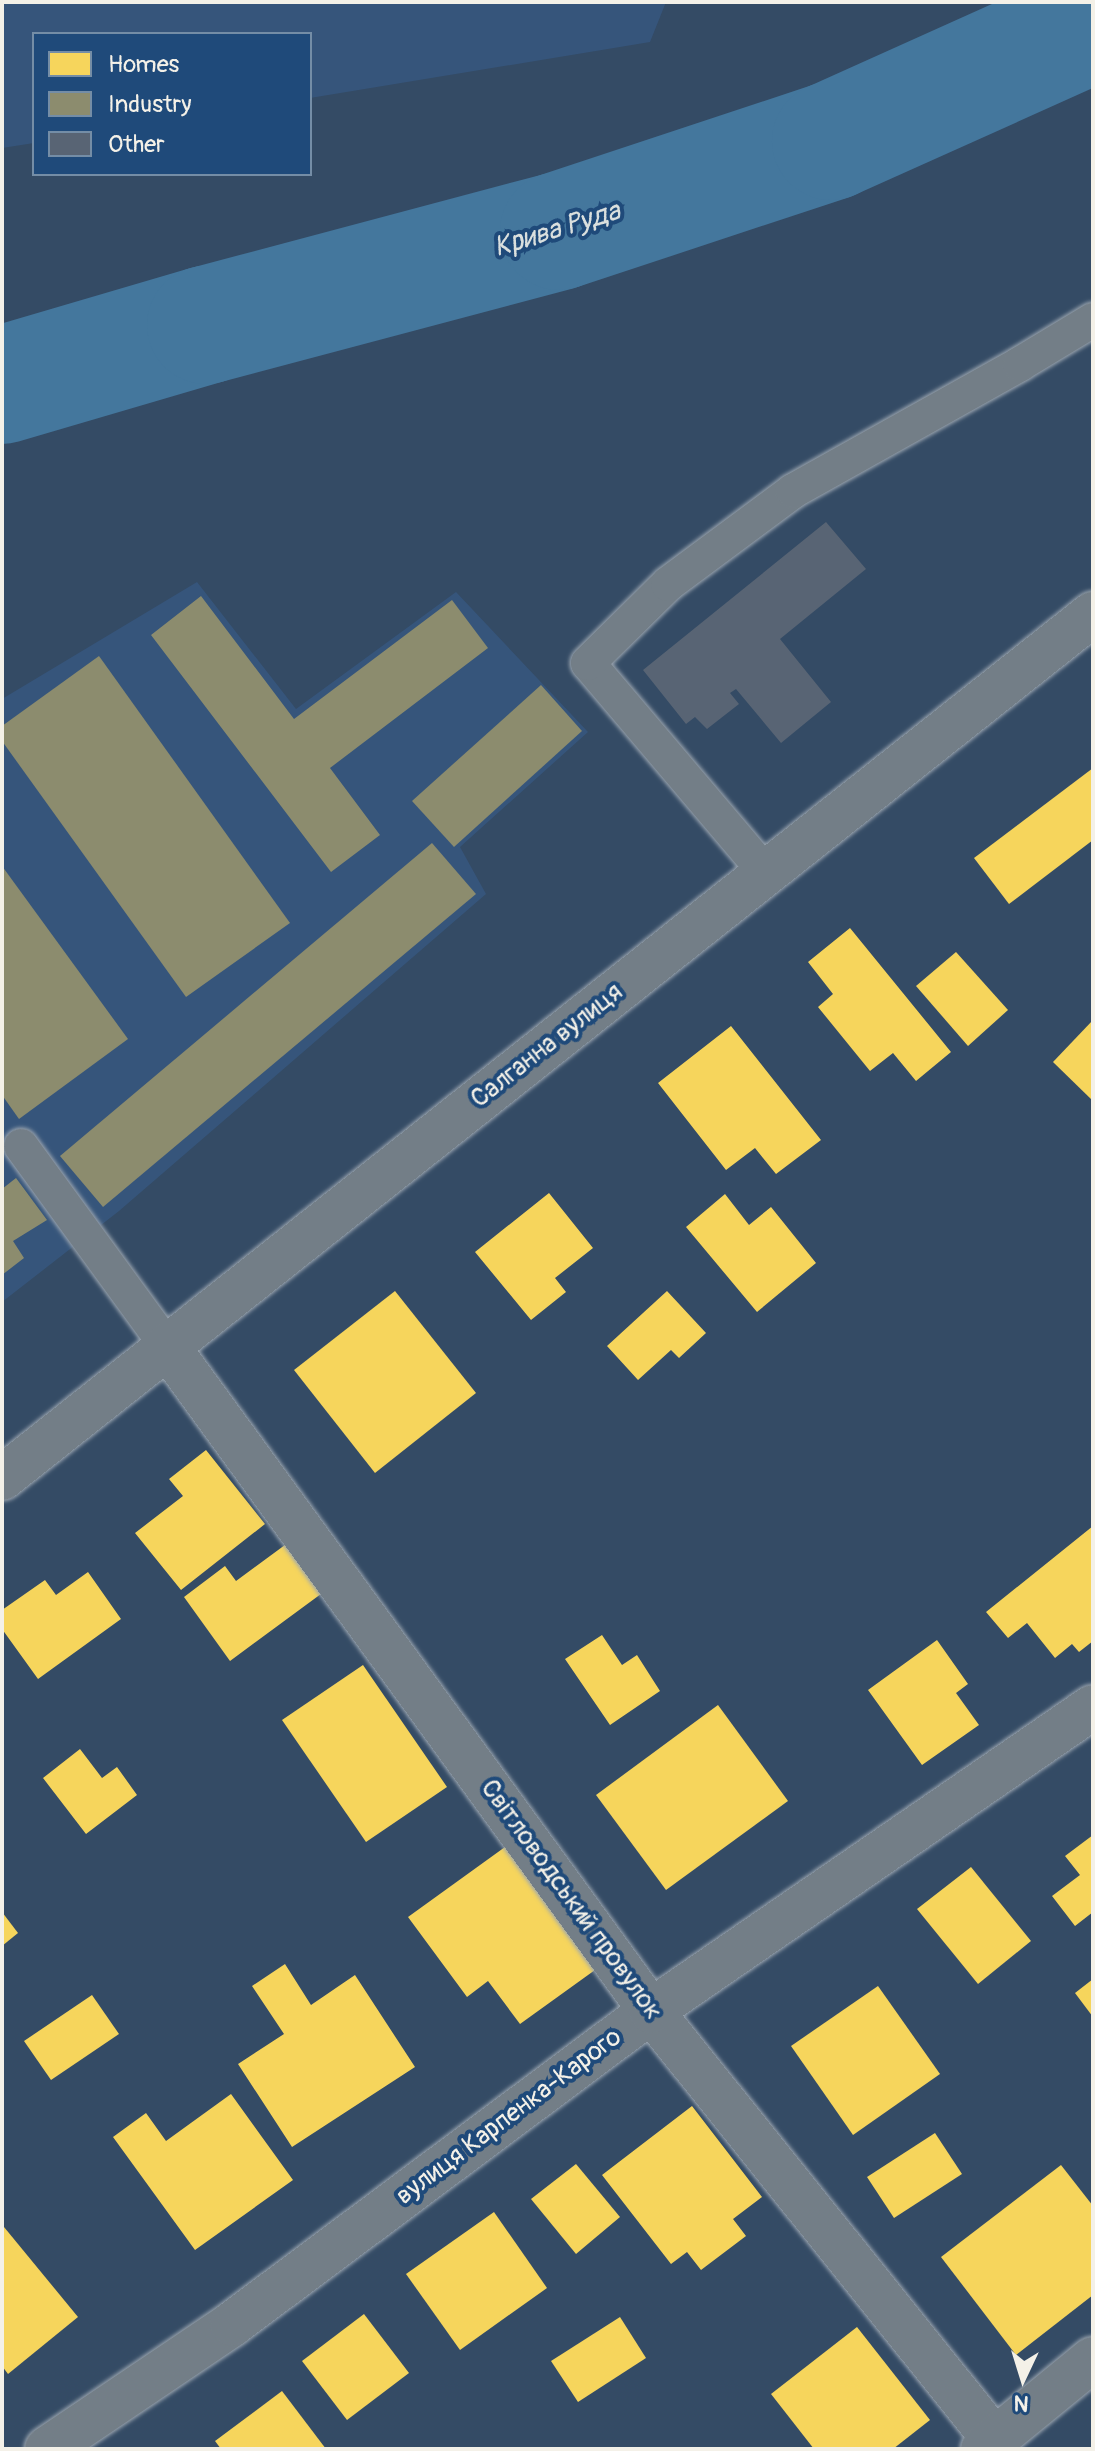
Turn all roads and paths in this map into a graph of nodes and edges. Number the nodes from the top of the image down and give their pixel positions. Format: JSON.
{"nodes":[{"id":1,"x":1093,"y":320,"type":"edge"},
{"id":2,"x":1093,"y":614,"type":"edge"},
{"id":3,"x":766,"y":873,"type":"junction"},
{"id":4,"x":21,"y":1146,"type":"dead end"},
{"id":5,"x":167,"y":1346,"type":"junction"},
{"id":6,"x":2,"y":1478,"type":"edge"},
{"id":7,"x":1093,"y":1707,"type":"edge"},
{"id":8,"x":651,"y":2011,"type":"junction"},
{"id":9,"x":1093,"y":2359,"type":"edge"},
{"id":10,"x":989,"y":2444,"type":"edge"},
{"id":11,"x":47,"y":2449,"type":"edge"}],
"edges":[{"from":1,"to":3,"type":"lane"},
{"from":2,"to":3,"type":"street","name":"Салганна вулиця"},
{"from":3,"to":5,"type":"street","name":"Салганна вулиця"},
{"from":4,"to":5,"type":"lane"},
{"from":5,"to":6,"type":"street","name":"Салганна вулиця"},
{"from":5,"to":8,"type":"street","name":"Світловодський провулок"},
{"from":7,"to":8,"type":"street","name":"вулиця Карпенка-Карого"},
{"from":8,"to":10,"type":"street","name":"Світловодський провулок"},
{"from":8,"to":11,"type":"street","name":"вулиця Карпенка-Карого"},
{"from":9,"to":10,"type":"street"}]}
